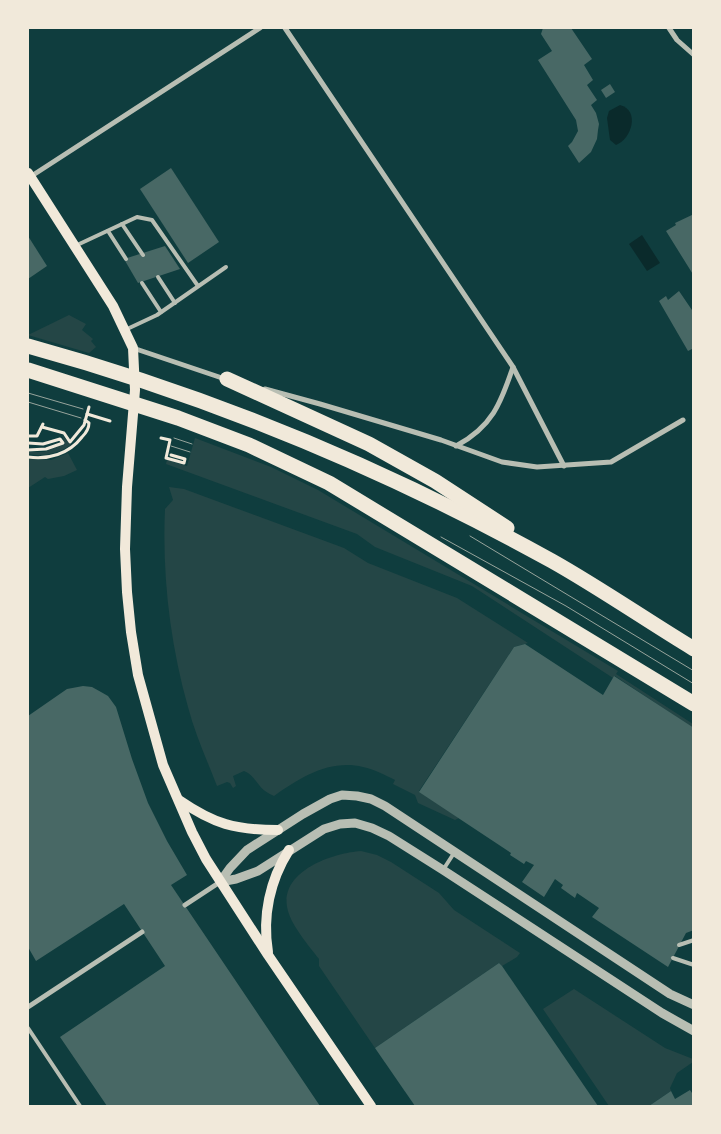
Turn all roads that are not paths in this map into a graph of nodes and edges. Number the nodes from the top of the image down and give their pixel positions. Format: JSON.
{"nodes":[{"id":1,"x":260,"y":28,"type":"edge"},
{"id":2,"x":285,"y":28,"type":"edge"},
{"id":3,"x":669,"y":28,"type":"edge"},
{"id":4,"x":694,"y":56,"type":"edge"},
{"id":5,"x":29,"y":175,"type":"edge"},
{"id":6,"x":122,"y":224,"type":"junction"},
{"id":7,"x":108,"y":231,"type":"junction"},
{"id":8,"x":75,"y":246,"type":"junction"},
{"id":9,"x":143,"y":255,"type":"dead end"},
{"id":10,"x":126,"y":259,"type":"dead end"},
{"id":11,"x":226,"y":267,"type":"dead end"},
{"id":12,"x":158,"y":277,"type":"dead end"},
{"id":13,"x":142,"y":283,"type":"dead end"},
{"id":14,"x":198,"y":286,"type":"junction"},
{"id":15,"x":175,"y":302,"type":"junction"},
{"id":16,"x":161,"y":312,"type":"junction"},
{"id":17,"x":125,"y":330,"type":"junction"},
{"id":18,"x":28,"y":346,"type":"edge"},
{"id":19,"x":133,"y":348,"type":"junction"},
{"id":20,"x":514,"y":367,"type":"junction"},
{"id":21,"x":28,"y":370,"type":"edge"},
{"id":22,"x":227,"y":379,"type":"junction"},
{"id":23,"x":683,"y":420,"type":"dead end"},
{"id":24,"x":456,"y":446,"type":"junction"},
{"id":25,"x":564,"y":466,"type":"junction"},
{"id":26,"x":554,"y":562,"type":"junction"},
{"id":27,"x":694,"y":649,"type":"edge"},
{"id":28,"x":694,"y":704,"type":"edge"},
{"id":29,"x":178,"y":800,"type":"junction"},
{"id":30,"x":278,"y":830,"type":"junction"},
{"id":31,"x":289,"y":850,"type":"junction"},
{"id":32,"x":456,"y":852,"type":"junction"},
{"id":33,"x":444,"y":870,"type":"junction"},
{"id":34,"x":220,"y":882,"type":"junction"},
{"id":35,"x":186,"y":904,"type":"dead end"},
{"id":36,"x":142,"y":932,"type":"dead end"},
{"id":37,"x":694,"y":940,"type":"edge"},
{"id":38,"x":679,"y":945,"type":"dead end"},
{"id":39,"x":268,"y":955,"type":"junction"},
{"id":40,"x":673,"y":958,"type":"dead end"},
{"id":41,"x":694,"y":965,"type":"edge"},
{"id":42,"x":694,"y":1005,"type":"edge"},
{"id":43,"x":28,"y":1007,"type":"edge"},
{"id":44,"x":28,"y":1028,"type":"edge"},
{"id":45,"x":694,"y":1031,"type":"edge"},
{"id":46,"x":80,"y":1106,"type":"edge"},
{"id":47,"x":371,"y":1106,"type":"edge"}],
"edges":[{"from":1,"to":5,"type":"street"},
{"from":2,"to":20,"type":"street"},
{"from":3,"to":4,"type":"street"},
{"from":5,"to":8,"type":"main road"},
{"from":6,"to":7,"type":"lane"},
{"from":6,"to":9,"type":"lane"},
{"from":6,"to":14,"type":"lane"},
{"from":7,"to":8,"type":"lane"},
{"from":7,"to":10,"type":"lane"},
{"from":8,"to":17,"type":"main road"},
{"from":11,"to":14,"type":"lane"},
{"from":12,"to":15,"type":"lane"},
{"from":13,"to":16,"type":"lane"},
{"from":14,"to":15,"type":"lane"},
{"from":15,"to":16,"type":"lane"},
{"from":16,"to":17,"type":"lane"},
{"from":17,"to":19,"type":"main road"},
{"from":18,"to":26,"type":"highway"},
{"from":19,"to":22,"type":"street"},
{"from":19,"to":29,"type":"main road"},
{"from":20,"to":24,"type":"street"},
{"from":20,"to":25,"type":"street"},
{"from":21,"to":28,"type":"highway"},
{"from":22,"to":24,"type":"street"},
{"from":22,"to":26,"type":"highway"},
{"from":23,"to":25,"type":"street"},
{"from":24,"to":25,"type":"street"},
{"from":26,"to":27,"type":"highway"},
{"from":29,"to":30,"type":"main road"},
{"from":29,"to":34,"type":"main road"},
{"from":30,"to":32,"type":"street"},
{"from":30,"to":34,"type":"street"},
{"from":31,"to":33,"type":"street"},
{"from":31,"to":34,"type":"street"},
{"from":31,"to":39,"type":"main road"},
{"from":32,"to":33,"type":"lane"},
{"from":32,"to":42,"type":"street"},
{"from":33,"to":45,"type":"street"},
{"from":34,"to":35,"type":"street"},
{"from":34,"to":39,"type":"main road"},
{"from":36,"to":43,"type":"street"},
{"from":37,"to":38,"type":"lane"},
{"from":39,"to":47,"type":"main road"},
{"from":40,"to":41,"type":"lane"},
{"from":44,"to":46,"type":"lane"}]}
